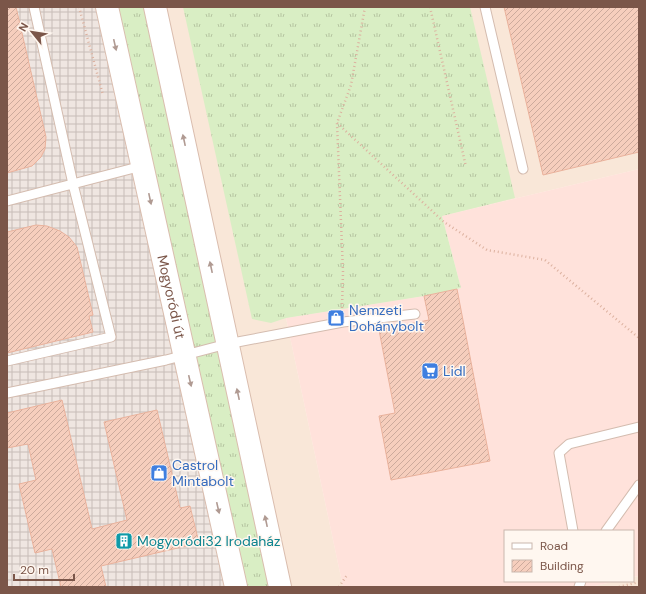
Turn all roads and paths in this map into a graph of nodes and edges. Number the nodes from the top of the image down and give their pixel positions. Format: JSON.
{"nodes":[{"id":1,"x":34,"y":7,"type":"edge"},
{"id":2,"x":107,"y":7,"type":"edge"},
{"id":3,"x":155,"y":7,"type":"edge"},
{"id":4,"x":365,"y":7,"type":"edge"},
{"id":5,"x":430,"y":7,"type":"edge"},
{"id":6,"x":485,"y":7,"type":"edge"},
{"id":7,"x":337,"y":123,"type":"junction"},
{"id":8,"x":142,"y":166,"type":"junction"},
{"id":9,"x":466,"y":167,"type":"dead end"},
{"id":10,"x":523,"y":169,"type":"dead end"},
{"id":11,"x":73,"y":184,"type":"junction"},
{"id":12,"x":7,"y":201,"type":"edge"},
{"id":13,"x":415,"y":314,"type":"dead end"},
{"id":14,"x":343,"y":322,"type":"junction"},
{"id":15,"x":639,"y":338,"type":"edge"},
{"id":16,"x":228,"y":344,"type":"junction"},
{"id":17,"x":184,"y":355,"type":"junction"},
{"id":18,"x":7,"y":361,"type":"edge"},
{"id":19,"x":7,"y":393,"type":"edge"},
{"id":20,"x":639,"y":427,"type":"edge"},
{"id":21,"x":639,"y":485,"type":"edge"},
{"id":22,"x":573,"y":530,"type":"edge"},
{"id":23,"x":607,"y":530,"type":"edge"},
{"id":24,"x":346,"y":574,"type":"dead end"},
{"id":25,"x":639,"y":582,"type":"edge"},
{"id":26,"x":236,"y":587,"type":"edge"},
{"id":27,"x":280,"y":587,"type":"edge"},
{"id":28,"x":339,"y":587,"type":"edge"},
{"id":29,"x":619,"y":587,"type":"edge"}],
"edges":[{"from":1,"to":11,"type":"lane"},
{"from":2,"to":8,"type":"street","name":"Mogyoródi út","one_way":true},
{"from":16,"to":3,"type":"street","one_way":true},
{"from":4,"to":7,"type":"path"},
{"from":5,"to":9,"type":"path"},
{"from":6,"to":10,"type":"lane"},
{"from":7,"to":14,"type":"path"},
{"from":7,"to":15,"type":"path"},
{"from":8,"to":11,"type":"lane"},
{"from":8,"to":17,"type":"street","name":"Mogyoródi út","one_way":true},
{"from":11,"to":12,"type":"lane"},
{"from":11,"to":18,"type":"lane"},
{"from":13,"to":14,"type":"lane"},
{"from":14,"to":16,"type":"lane"},
{"from":16,"to":17,"type":"lane"},
{"from":27,"to":16,"type":"street","one_way":true},
{"from":17,"to":19,"type":"lane"},
{"from":17,"to":26,"type":"street","name":"Mogyoródi út","one_way":true},
{"from":20,"to":22,"type":"lane"},
{"from":21,"to":23,"type":"lane"},
{"from":24,"to":28,"type":"path"},
{"from":25,"to":29,"type":"path"}]}
